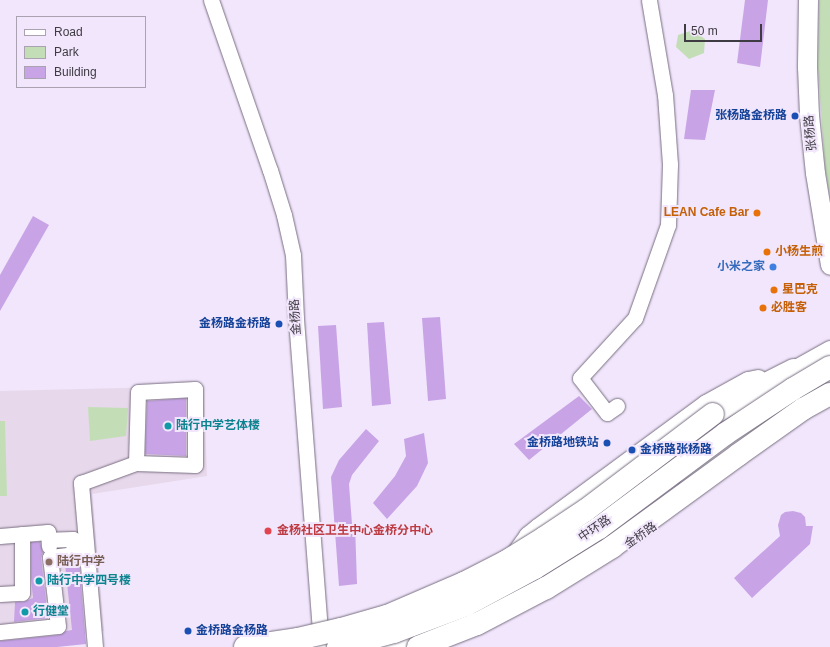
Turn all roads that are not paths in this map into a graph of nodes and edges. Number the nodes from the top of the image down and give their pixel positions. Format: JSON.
{"nodes":[{"id":1,"x":211,"y":0,"type":"edge"},
{"id":2,"x":649,"y":0,"type":"edge"},
{"id":3,"x":808,"y":0,"type":"edge"},
{"id":4,"x":830,"y":266,"type":"edge"},
{"id":5,"x":830,"y":350,"type":"edge"},
{"id":6,"x":830,"y":367,"type":"edge"},
{"id":7,"x":794,"y":370,"type":"junction"},
{"id":8,"x":830,"y":380,"type":"edge"},
{"id":9,"x":830,"y":394,"type":"edge"},
{"id":10,"x":830,"y":405,"type":"edge"},
{"id":11,"x":617,"y":406,"type":"dead end"},
{"id":12,"x":136,"y":463,"type":"junction"},
{"id":13,"x":618,"y":503,"type":"junction"},
{"id":14,"x":664,"y":520,"type":"junction"},
{"id":15,"x":22,"y":534,"type":"junction"},
{"id":16,"x":0,"y":536,"type":"edge"},
{"id":17,"x":49,"y":540,"type":"junction"},
{"id":18,"x":50,"y":557,"type":"junction"},
{"id":19,"x":508,"y":584,"type":"junction"},
{"id":20,"x":0,"y":594,"type":"edge"},
{"id":21,"x":0,"y":632,"type":"edge"},
{"id":22,"x":324,"y":645,"type":"edge"},
{"id":23,"x":95,"y":647,"type":"edge"},
{"id":24,"x":245,"y":647,"type":"edge"},
{"id":25,"x":278,"y":647,"type":"edge"},
{"id":26,"x":284,"y":647,"type":"edge"},
{"id":27,"x":385,"y":647,"type":"edge"},
{"id":28,"x":418,"y":647,"type":"edge"},
{"id":29,"x":442,"y":647,"type":"edge"}],
"edges":[{"from":1,"to":22,"type":"street","name":"金杨路"},
{"from":2,"to":11,"type":"street"},
{"from":3,"to":4,"type":"main road","name":"张杨路"},
{"from":5,"to":7,"type":"main road"},
{"from":6,"to":19,"type":"highway","name":"中环路","bridge":true},
{"from":7,"to":13,"type":"main road"},
{"from":7,"to":19,"type":"main road"},
{"from":7,"to":24,"type":"highway","bridge":true},
{"from":8,"to":14,"type":"main road"},
{"from":9,"to":28,"type":"highway","name":"中环路","bridge":true},
{"from":10,"to":14,"type":"main road","name":"金桥路"},
{"from":12,"to":12,"type":"street"},
{"from":12,"to":23,"type":"street"},
{"from":13,"to":19,"type":"main road"},
{"from":13,"to":19,"type":"main road"},
{"from":14,"to":29,"type":"main road","name":"金桥路"},
{"from":15,"to":16,"type":"street"},
{"from":15,"to":17,"type":"street"},
{"from":15,"to":20,"type":"street"},
{"from":17,"to":18,"type":"street"},
{"from":17,"to":18,"type":"street"},
{"from":18,"to":21,"type":"street"},
{"from":19,"to":22,"type":"highway","name":"中环路","bridge":true},
{"from":19,"to":25,"type":"highway","bridge":true},
{"from":19,"to":27,"type":"main road"},
{"from":22,"to":26,"type":"main road"}]}
